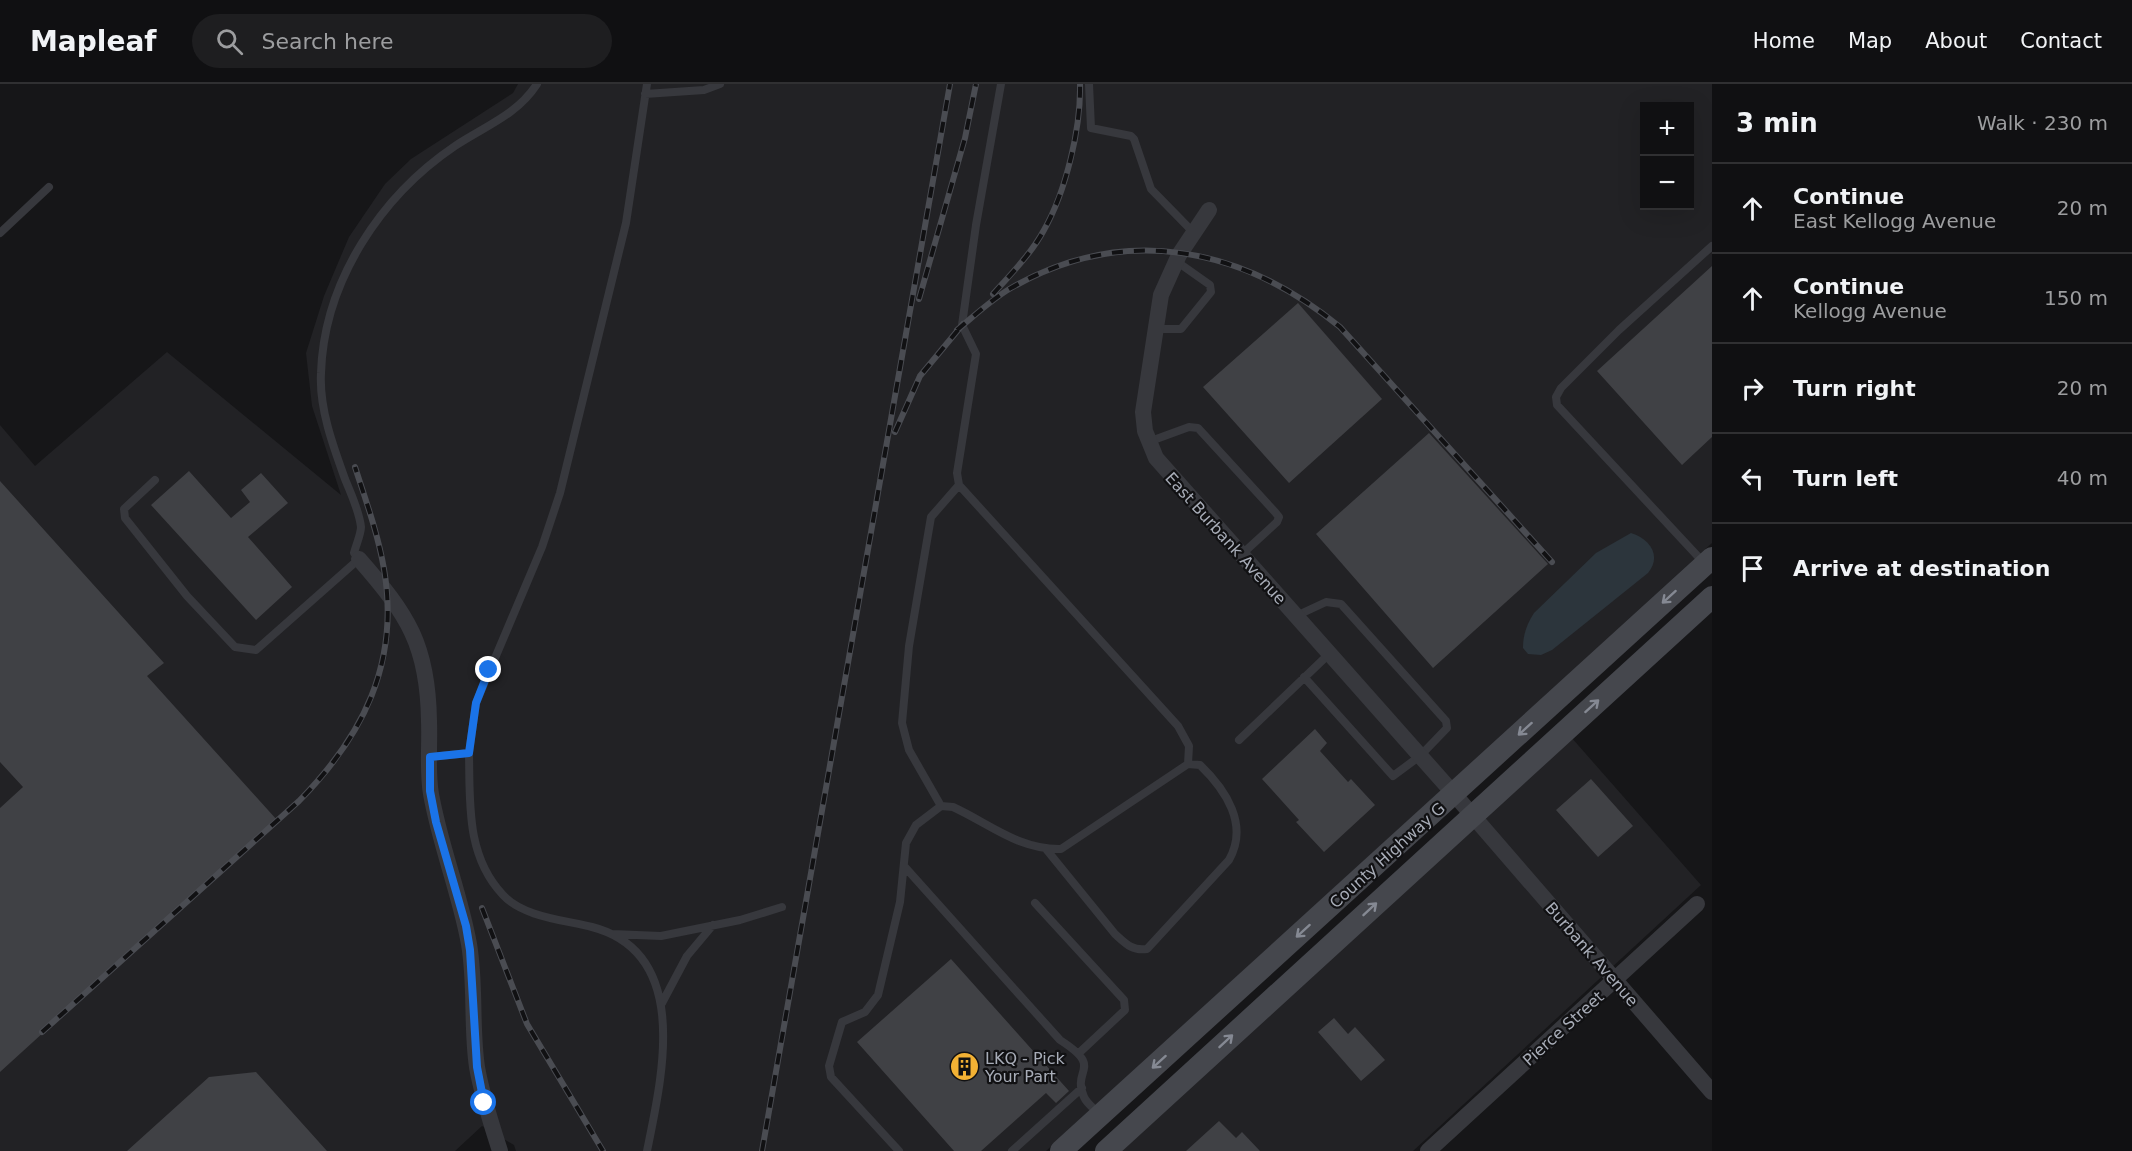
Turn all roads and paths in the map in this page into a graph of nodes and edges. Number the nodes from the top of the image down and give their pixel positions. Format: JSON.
{"nodes":[{"id":1,"x":537,"y":84,"type":"edge"},
{"id":2,"x":647,"y":84,"type":"edge"},
{"id":3,"x":720,"y":84,"type":"edge"},
{"id":4,"x":1001,"y":84,"type":"edge"},
{"id":5,"x":1089,"y":84,"type":"edge"},
{"id":6,"x":645,"y":94,"type":"junction"},
{"id":7,"x":49,"y":187,"type":"dead end"},
{"id":8,"x":1209,"y":210,"type":"dead end"},
{"id":9,"x":0,"y":233,"type":"edge"},
{"id":10,"x":1194,"y":233,"type":"junction"},
{"id":11,"x":1712,"y":246,"type":"edge"},
{"id":12,"x":1176,"y":261,"type":"junction"},
{"id":13,"x":1155,"y":329,"type":"junction"},
{"id":14,"x":1149,"y":442,"type":"junction"},
{"id":15,"x":155,"y":480,"type":"dead end"},
{"id":16,"x":959,"y":485,"type":"junction"},
{"id":17,"x":1241,"y":555,"type":"junction"},
{"id":18,"x":359,"y":559,"type":"junction"},
{"id":19,"x":1708,"y":561,"type":"edge"},
{"id":20,"x":1712,"y":597,"type":"edge"},
{"id":21,"x":1295,"y":616,"type":"junction"},
{"id":22,"x":1329,"y":654,"type":"junction"},
{"id":23,"x":1304,"y":677,"type":"junction"},
{"id":24,"x":1239,"y":740,"type":"dead end"},
{"id":25,"x":469,"y":753,"type":"junction"},
{"id":26,"x":1420,"y":756,"type":"junction"},
{"id":27,"x":430,"y":757,"type":"junction"},
{"id":28,"x":1188,"y":764,"type":"junction"},
{"id":29,"x":1454,"y":794,"type":"junction"},
{"id":30,"x":941,"y":806,"type":"junction"},
{"id":31,"x":1472,"y":815,"type":"junction"},
{"id":32,"x":1046,"y":849,"type":"junction"},
{"id":33,"x":904,"y":866,"type":"junction"},
{"id":34,"x":1035,"y":903,"type":"dead end"},
{"id":35,"x":1697,"y":904,"type":"dead end"},
{"id":36,"x":782,"y":908,"type":"dead end"},
{"id":37,"x":713,"y":925,"type":"junction"},
{"id":38,"x":611,"y":934,"type":"junction"},
{"id":39,"x":1615,"y":980,"type":"junction"},
{"id":40,"x":662,"y":1003,"type":"junction"},
{"id":41,"x":1079,"y":1053,"type":"junction"},
{"id":42,"x":1082,"y":1088,"type":"junction"},
{"id":43,"x":1712,"y":1092,"type":"edge"},
{"id":44,"x":1101,"y":1115,"type":"junction"},
{"id":45,"x":1114,"y":1144,"type":"edge"},
{"id":46,"x":500,"y":1151,"type":"edge"},
{"id":47,"x":647,"y":1151,"type":"edge"},
{"id":48,"x":899,"y":1151,"type":"edge"},
{"id":49,"x":1012,"y":1151,"type":"edge"},
{"id":50,"x":1061,"y":1151,"type":"edge"},
{"id":51,"x":1428,"y":1151,"type":"edge"}],
"edges":[{"from":1,"to":18,"type":"lane"},
{"from":2,"to":6,"type":"lane"},
{"from":3,"to":6,"type":"lane"},
{"from":4,"to":16,"type":"lane"},
{"from":5,"to":10,"type":"lane"},
{"from":6,"to":25,"type":"lane"},
{"from":7,"to":9,"type":"lane"},
{"from":8,"to":10,"type":"street","name":"East Burbank Avenue"},
{"from":10,"to":12,"type":"street","name":"East Burbank Avenue"},
{"from":11,"to":19,"type":"lane"},
{"from":12,"to":13,"type":"street","name":"East Burbank Avenue"},
{"from":12,"to":13,"type":"lane"},
{"from":13,"to":14,"type":"street","name":"East Burbank Avenue"},
{"from":14,"to":17,"type":"street","name":"East Burbank Avenue"},
{"from":14,"to":17,"type":"lane"},
{"from":15,"to":18,"type":"lane"},
{"from":16,"to":28,"type":"lane"},
{"from":16,"to":30,"type":"lane"},
{"from":17,"to":21,"type":"street","name":"East Burbank Avenue"},
{"from":18,"to":27,"type":"street"},
{"from":19,"to":29,"type":"main road","name":"County Highway G","one_way":true},
{"from":31,"to":20,"type":"main road","name":"County Highway G","one_way":true},
{"from":21,"to":22,"type":"street","name":"East Burbank Avenue"},
{"from":21,"to":26,"type":"lane"},
{"from":22,"to":23,"type":"lane"},
{"from":22,"to":26,"type":"street","name":"East Burbank Avenue"},
{"from":23,"to":24,"type":"lane"},
{"from":23,"to":26,"type":"lane"},
{"from":25,"to":27,"type":"lane"},
{"from":25,"to":38,"type":"lane"},
{"from":26,"to":29,"type":"street","name":"East Burbank Avenue"},
{"from":27,"to":46,"type":"street"},
{"from":28,"to":32,"type":"lane"},
{"from":28,"to":32,"type":"lane"},
{"from":29,"to":31,"type":"street","name":"East Burbank Avenue"},
{"from":29,"to":44,"type":"main road","name":"County Highway G","one_way":true},
{"from":30,"to":32,"type":"lane"},
{"from":30,"to":33,"type":"lane"},
{"from":31,"to":39,"type":"street","name":"Burbank Avenue"},
{"from":45,"to":31,"type":"main road","name":"County Highway G","one_way":true},
{"from":33,"to":41,"type":"lane"},
{"from":33,"to":48,"type":"lane"},
{"from":34,"to":41,"type":"lane"},
{"from":35,"to":39,"type":"street","name":"Pierce Street"},
{"from":36,"to":37,"type":"lane"},
{"from":37,"to":38,"type":"lane"},
{"from":37,"to":40,"type":"lane"},
{"from":38,"to":40,"type":"lane"},
{"from":39,"to":43,"type":"street","name":"Burbank Avenue"},
{"from":39,"to":51,"type":"street","name":"Pierce Street"},
{"from":40,"to":47,"type":"lane"},
{"from":41,"to":42,"type":"lane"},
{"from":42,"to":44,"type":"lane"},
{"from":42,"to":49,"type":"lane"},
{"from":44,"to":45,"type":"main road"},
{"from":44,"to":50,"type":"main road","name":"County Highway G"}]}
